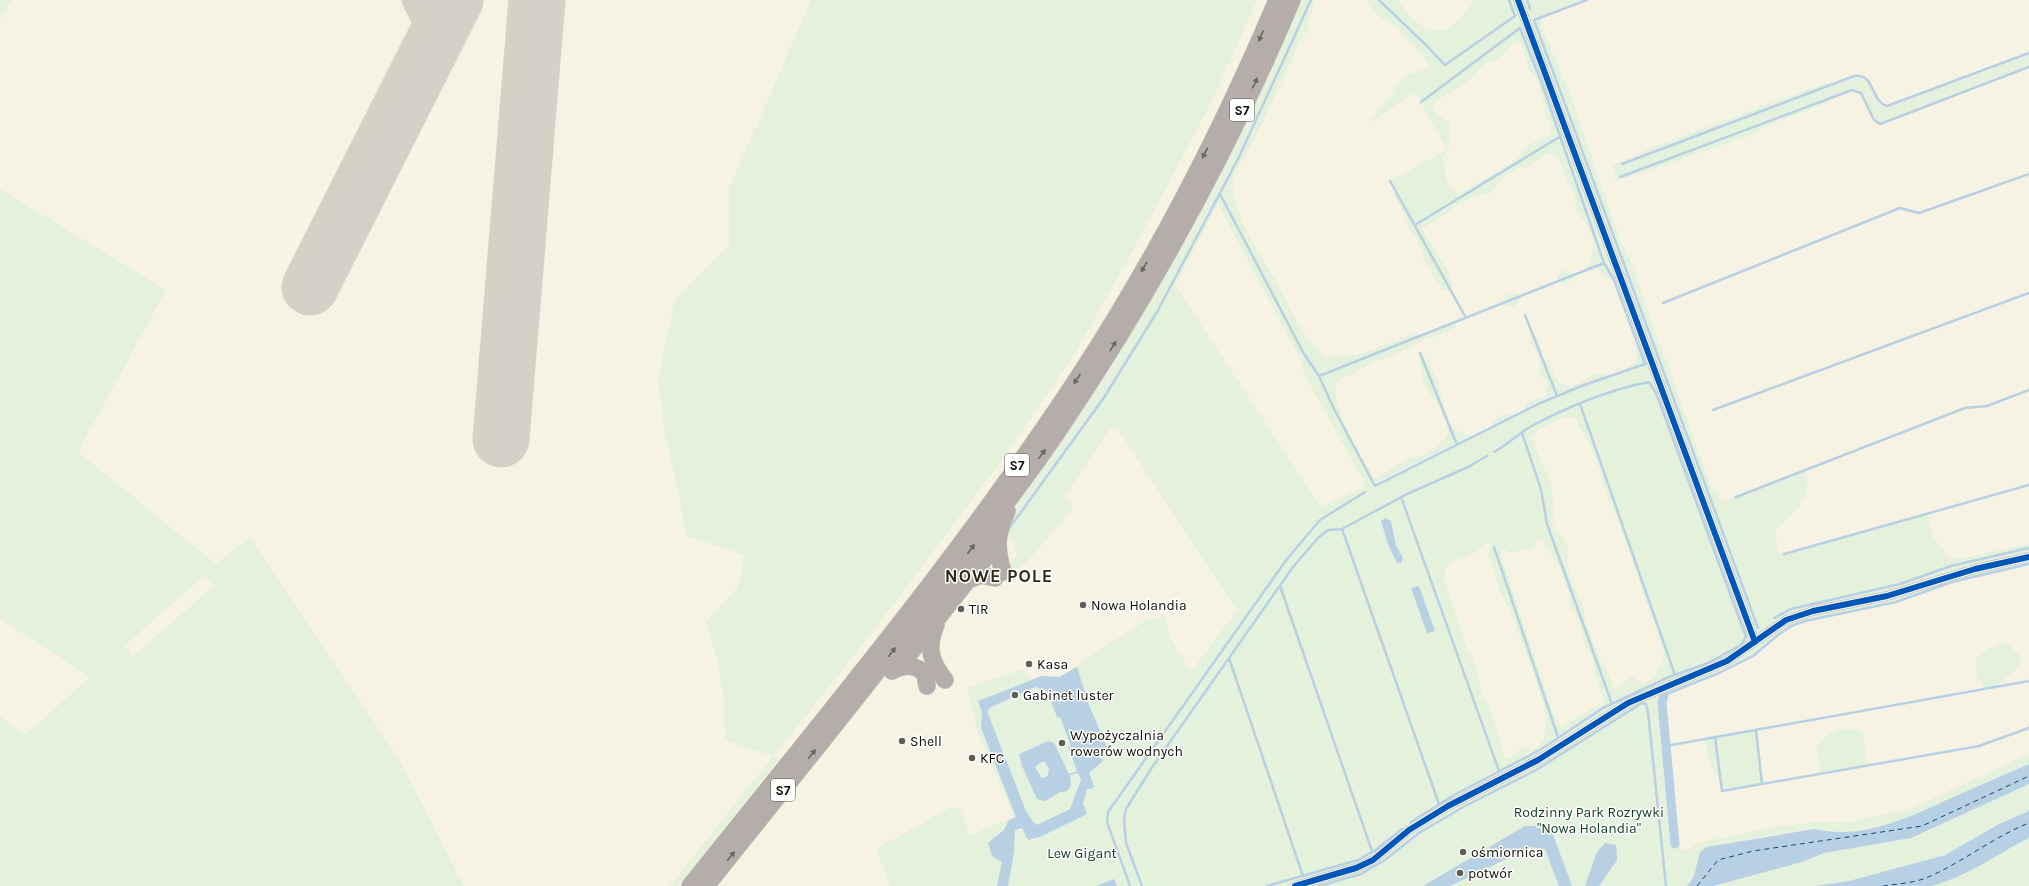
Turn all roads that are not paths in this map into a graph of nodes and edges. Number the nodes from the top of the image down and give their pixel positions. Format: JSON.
{"nodes":[{"id":1,"x":1277,"y":0,"type":"edge"},
{"id":2,"x":1292,"y":0,"type":"edge"},
{"id":3,"x":1518,"y":0,"type":"edge"},
{"id":4,"x":1019,"y":486,"type":"junction"},
{"id":5,"x":997,"y":543,"type":"junction"},
{"id":6,"x":2029,"y":557,"type":"edge"},
{"id":7,"x":968,"y":580,"type":"junction"},
{"id":8,"x":938,"y":619,"type":"junction"},
{"id":9,"x":1755,"y":642,"type":"junction"},
{"id":10,"x":899,"y":667,"type":"junction"},
{"id":11,"x":945,"y":680,"type":"dead end"},
{"id":12,"x":926,"y":686,"type":"dead end"},
{"id":13,"x":859,"y":694,"type":"junction"},
{"id":14,"x":690,"y":886,"type":"edge"},
{"id":15,"x":706,"y":886,"type":"edge"},
{"id":16,"x":1295,"y":886,"type":"edge"}],
"edges":[{"from":1,"to":14,"type":"highway","number":"S7","one_way":true},
{"from":4,"to":2,"type":"highway","number":"S7","one_way":true},
{"from":3,"to":9,"type":"street"},
{"from":4,"to":5,"type":"highway"},
{"from":13,"to":4,"type":"highway","number":"S7","one_way":true},
{"from":5,"to":7,"type":"highway"},
{"from":5,"to":7,"type":"highway"},
{"from":6,"to":9,"type":"street"},
{"from":7,"to":8,"type":"highway"},
{"from":8,"to":10,"type":"highway"},
{"from":8,"to":11,"type":"highway"},
{"from":9,"to":16,"type":"street"},
{"from":10,"to":12,"type":"highway"},
{"from":10,"to":13,"type":"highway"},
{"from":15,"to":13,"type":"highway","number":"S7","one_way":true}]}
